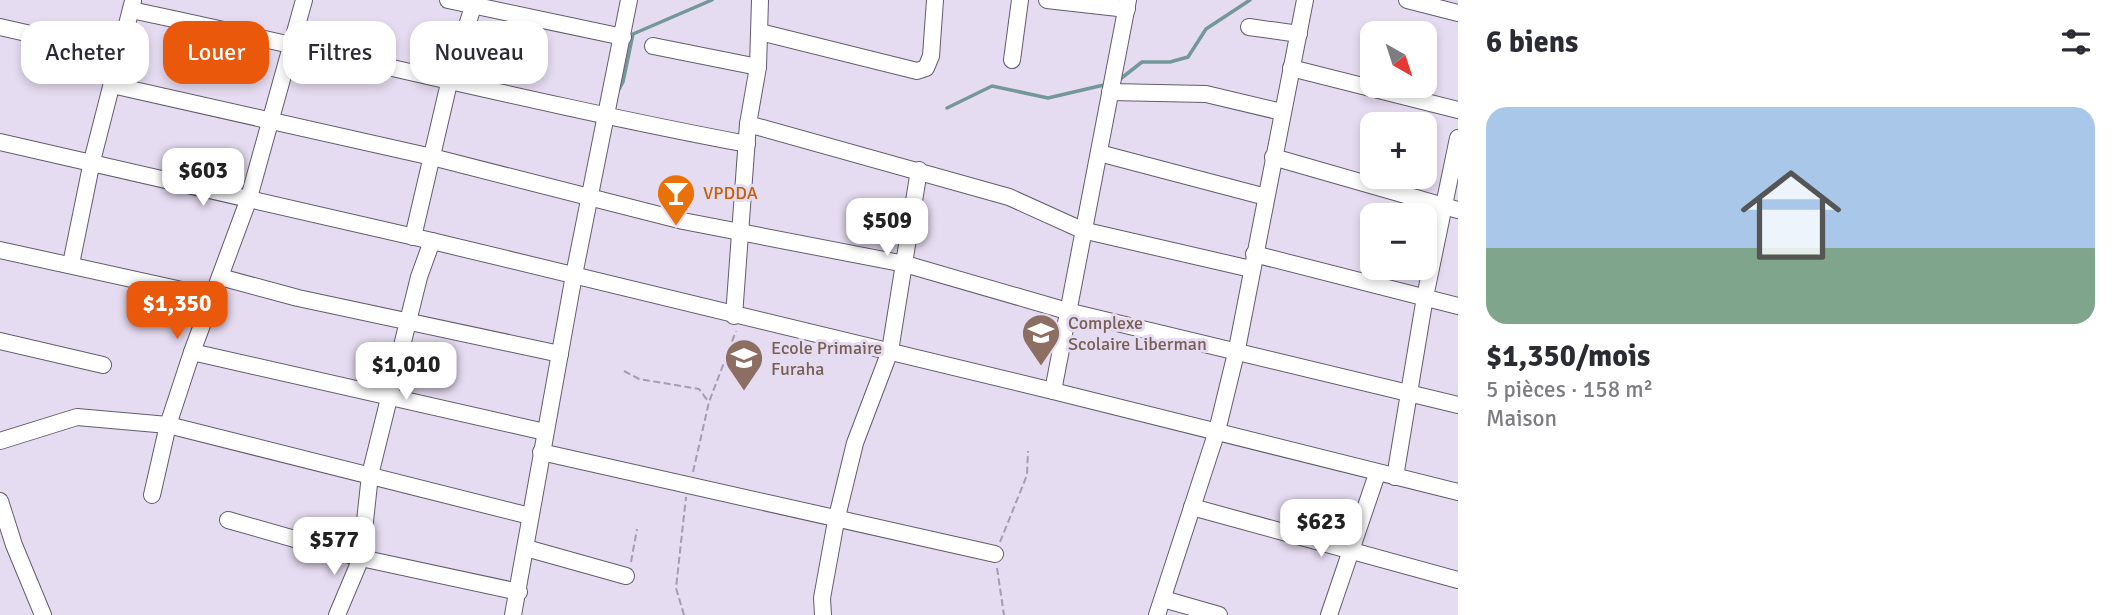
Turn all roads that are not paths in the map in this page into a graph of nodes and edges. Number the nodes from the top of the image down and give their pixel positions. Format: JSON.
{"nodes":[{"id":1,"x":304,"y":0,"type":"edge"},
{"id":2,"x":448,"y":0,"type":"edge"},
{"id":3,"x":629,"y":0,"type":"edge"},
{"id":4,"x":760,"y":0,"type":"edge"},
{"id":5,"x":935,"y":0,"type":"edge"},
{"id":6,"x":1020,"y":0,"type":"edge"},
{"id":7,"x":1047,"y":0,"type":"edge"},
{"id":8,"x":1305,"y":0,"type":"edge"},
{"id":9,"x":1407,"y":0,"type":"edge"},
{"id":10,"x":474,"y":3,"type":"edge"},
{"id":11,"x":132,"y":5,"type":"edge"},
{"id":12,"x":1128,"y":5,"type":"edge"},
{"id":13,"x":1458,"y":13,"type":"edge"},
{"id":14,"x":298,"y":21,"type":"edge"},
{"id":15,"x":468,"y":21,"type":"edge"},
{"id":16,"x":0,"y":27,"type":"edge"},
{"id":17,"x":1249,"y":27,"type":"dead end"},
{"id":18,"x":21,"y":32,"type":"edge"},
{"id":19,"x":760,"y":32,"type":"junction"},
{"id":20,"x":1299,"y":34,"type":"junction"},
{"id":21,"x":623,"y":37,"type":"junction"},
{"id":22,"x":283,"y":42,"type":"edge"},
{"id":23,"x":653,"y":46,"type":"dead end"},
{"id":24,"x":1012,"y":60,"type":"dead end"},
{"id":25,"x":758,"y":67,"type":"junction"},
{"id":26,"x":1292,"y":68,"type":"junction"},
{"id":27,"x":283,"y":73,"type":"edge"},
{"id":28,"x":449,"y":84,"type":"edge"},
{"id":29,"x":453,"y":84,"type":"edge"},
{"id":30,"x":112,"y":85,"type":"joint"},
{"id":31,"x":1110,"y":92,"type":"junction"},
{"id":32,"x":1458,"y":110,"type":"edge"},
{"id":33,"x":1282,"y":112,"type":"junction"},
{"id":34,"x":606,"y":118,"type":"junction"},
{"id":35,"x":268,"y":122,"type":"junction"},
{"id":36,"x":748,"y":124,"type":"junction"},
{"id":37,"x":1458,"y":138,"type":"edge"},
{"id":38,"x":0,"y":142,"type":"edge"},
{"id":39,"x":747,"y":144,"type":"junction"},
{"id":40,"x":1099,"y":153,"type":"junction"},
{"id":41,"x":1273,"y":157,"type":"junction"},
{"id":42,"x":432,"y":158,"type":"junction"},
{"id":43,"x":92,"y":161,"type":"junction"},
{"id":44,"x":919,"y":170,"type":"junction"},
{"id":45,"x":589,"y":195,"type":"junction"},
{"id":46,"x":1266,"y":197,"type":"junction"},
{"id":47,"x":248,"y":201,"type":"junction"},
{"id":48,"x":1451,"y":208,"type":"edge"},
{"id":49,"x":740,"y":230,"type":"junction"},
{"id":50,"x":1082,"y":230,"type":"junction"},
{"id":51,"x":414,"y":236,"type":"junction"},
{"id":52,"x":432,"y":241,"type":"junction"},
{"id":53,"x":0,"y":250,"type":"edge"},
{"id":54,"x":1252,"y":262,"type":"junction"},
{"id":55,"x":71,"y":264,"type":"junction"},
{"id":56,"x":905,"y":264,"type":"junction"},
{"id":57,"x":573,"y":275,"type":"junction"},
{"id":58,"x":220,"y":277,"type":"junction"},
{"id":59,"x":1425,"y":297,"type":"junction"},
{"id":60,"x":212,"y":303,"type":"junction"},
{"id":61,"x":1458,"y":306,"type":"edge"},
{"id":62,"x":1067,"y":311,"type":"junction"},
{"id":63,"x":734,"y":316,"type":"junction"},
{"id":64,"x":409,"y":322,"type":"junction"},
{"id":65,"x":0,"y":341,"type":"edge"},
{"id":66,"x":1237,"y":349,"type":"junction"},
{"id":67,"x":890,"y":351,"type":"junction"},
{"id":68,"x":192,"y":352,"type":"junction"},
{"id":69,"x":560,"y":354,"type":"junction"},
{"id":70,"x":103,"y":365,"type":"dead end"},
{"id":71,"x":1053,"y":391,"type":"junction"},
{"id":72,"x":1409,"y":392,"type":"junction"},
{"id":73,"x":388,"y":397,"type":"junction"},
{"id":74,"x":1458,"y":405,"type":"edge"},
{"id":75,"x":168,"y":425,"type":"junction"},
{"id":76,"x":1217,"y":431,"type":"junction"},
{"id":77,"x":545,"y":432,"type":"junction"},
{"id":78,"x":0,"y":441,"type":"edge"},
{"id":79,"x":541,"y":453,"type":"junction"},
{"id":80,"x":1377,"y":474,"type":"junction"},
{"id":81,"x":370,"y":475,"type":"junction"},
{"id":82,"x":1395,"y":477,"type":"junction"},
{"id":83,"x":1458,"y":492,"type":"edge"},
{"id":84,"x":152,"y":495,"type":"dead end"},
{"id":85,"x":0,"y":501,"type":"edge"},
{"id":86,"x":1192,"y":507,"type":"junction"},
{"id":87,"x":530,"y":516,"type":"junction"},
{"id":88,"x":228,"y":520,"type":"dead end"},
{"id":89,"x":836,"y":521,"type":"junction"},
{"id":90,"x":7,"y":547,"type":"edge"},
{"id":91,"x":526,"y":548,"type":"junction"},
{"id":92,"x":1353,"y":549,"type":"junction"},
{"id":93,"x":995,"y":554,"type":"road end"},
{"id":94,"x":361,"y":558,"type":"junction"},
{"id":95,"x":626,"y":576,"type":"road end"},
{"id":96,"x":1458,"y":580,"type":"edge"},
{"id":97,"x":519,"y":592,"type":"junction"},
{"id":98,"x":1163,"y":599,"type":"junction"},
{"id":99,"x":43,"y":615,"type":"edge"},
{"id":100,"x":337,"y":615,"type":"edge"},
{"id":101,"x":513,"y":615,"type":"edge"},
{"id":102,"x":822,"y":615,"type":"edge"},
{"id":103,"x":1157,"y":615,"type":"edge"},
{"id":104,"x":1219,"y":615,"type":"edge"},
{"id":105,"x":1329,"y":615,"type":"edge"}],
"edges":[{"from":1,"to":14,"type":"street"},
{"from":2,"to":10,"type":"street"},
{"from":3,"to":21,"type":"street"},
{"from":4,"to":19,"type":"street"},
{"from":5,"to":19,"type":"street"},
{"from":6,"to":24,"type":"street"},
{"from":7,"to":12,"type":"street"},
{"from":8,"to":20,"type":"street"},
{"from":9,"to":13,"type":"street"},
{"from":10,"to":15,"type":"street"},
{"from":10,"to":21,"type":"street"},
{"from":11,"to":22,"type":"street"},
{"from":12,"to":31,"type":"street"},
{"from":16,"to":18,"type":"street"},
{"from":17,"to":20,"type":"street"},
{"from":19,"to":25,"type":"street"},
{"from":20,"to":26,"type":"street"},
{"from":21,"to":34,"type":"street"},
{"from":23,"to":25,"type":"street"},
{"from":25,"to":36,"type":"street"},
{"from":26,"to":32,"type":"street"},
{"from":26,"to":33,"type":"street"},
{"from":27,"to":35,"type":"street"},
{"from":28,"to":42,"type":"street"},
{"from":29,"to":34,"type":"street"},
{"from":30,"to":35,"type":"street"},
{"from":30,"to":43,"type":"street"},
{"from":31,"to":33,"type":"street"},
{"from":31,"to":40,"type":"street"},
{"from":33,"to":41,"type":"street"},
{"from":34,"to":39,"type":"street"},
{"from":34,"to":45,"type":"street"},
{"from":35,"to":42,"type":"street"},
{"from":35,"to":47,"type":"street"},
{"from":36,"to":39,"type":"street"},
{"from":36,"to":44,"type":"street"},
{"from":37,"to":48,"type":"street"},
{"from":38,"to":43,"type":"street"},
{"from":39,"to":49,"type":"street"},
{"from":40,"to":46,"type":"street"},
{"from":40,"to":50,"type":"street"},
{"from":41,"to":46,"type":"street"},
{"from":41,"to":48,"type":"street"},
{"from":42,"to":45,"type":"street"},
{"from":42,"to":51,"type":"street"},
{"from":43,"to":47,"type":"street"},
{"from":43,"to":55,"type":"street"},
{"from":44,"to":50,"type":"street"},
{"from":44,"to":56,"type":"street"},
{"from":45,"to":49,"type":"street"},
{"from":45,"to":57,"type":"street"},
{"from":46,"to":54,"type":"street"},
{"from":47,"to":51,"type":"street"},
{"from":47,"to":58,"type":"street"},
{"from":48,"to":59,"type":"street"},
{"from":49,"to":56,"type":"street"},
{"from":49,"to":63,"type":"street"},
{"from":50,"to":54,"type":"street"},
{"from":50,"to":62,"type":"street"},
{"from":51,"to":52,"type":"street"},
{"from":52,"to":57,"type":"street"},
{"from":52,"to":64,"type":"street"},
{"from":53,"to":55,"type":"street"},
{"from":54,"to":59,"type":"street"},
{"from":54,"to":66,"type":"street"},
{"from":55,"to":60,"type":"street"},
{"from":56,"to":62,"type":"street"},
{"from":56,"to":67,"type":"street"},
{"from":57,"to":63,"type":"street"},
{"from":57,"to":69,"type":"street"},
{"from":58,"to":60,"type":"street"},
{"from":58,"to":64,"type":"street"},
{"from":59,"to":61,"type":"street"},
{"from":59,"to":72,"type":"street"},
{"from":60,"to":68,"type":"street"},
{"from":62,"to":66,"type":"street"},
{"from":62,"to":71,"type":"street"},
{"from":63,"to":67,"type":"street"},
{"from":64,"to":69,"type":"street"},
{"from":64,"to":73,"type":"street"},
{"from":65,"to":70,"type":"street"},
{"from":66,"to":72,"type":"street"},
{"from":66,"to":76,"type":"street"},
{"from":67,"to":71,"type":"street"},
{"from":67,"to":89,"type":"street"},
{"from":68,"to":73,"type":"street"},
{"from":68,"to":75,"type":"street"},
{"from":69,"to":77,"type":"street"},
{"from":71,"to":76,"type":"street"},
{"from":72,"to":74,"type":"street"},
{"from":72,"to":82,"type":"street"},
{"from":73,"to":77,"type":"street"},
{"from":73,"to":81,"type":"street"},
{"from":75,"to":78,"type":"street"},
{"from":75,"to":81,"type":"street"},
{"from":75,"to":84,"type":"street"},
{"from":76,"to":80,"type":"street"},
{"from":76,"to":86,"type":"street"},
{"from":77,"to":79,"type":"street"},
{"from":79,"to":87,"type":"street"},
{"from":79,"to":89,"type":"street"},
{"from":80,"to":82,"type":"street"},
{"from":80,"to":92,"type":"street"},
{"from":81,"to":87,"type":"street"},
{"from":81,"to":94,"type":"street"},
{"from":82,"to":83,"type":"street"},
{"from":85,"to":90,"type":"street"},
{"from":86,"to":92,"type":"street"},
{"from":86,"to":98,"type":"street"},
{"from":87,"to":91,"type":"street"},
{"from":88,"to":94,"type":"street"},
{"from":89,"to":93,"type":"street"},
{"from":89,"to":102,"type":"street"},
{"from":90,"to":99,"type":"street"},
{"from":91,"to":95,"type":"street"},
{"from":91,"to":97,"type":"street"},
{"from":92,"to":96,"type":"street"},
{"from":92,"to":105,"type":"street"},
{"from":94,"to":97,"type":"street"},
{"from":94,"to":100,"type":"street"},
{"from":97,"to":101,"type":"street"},
{"from":98,"to":103,"type":"street"},
{"from":98,"to":104,"type":"street"}]}
